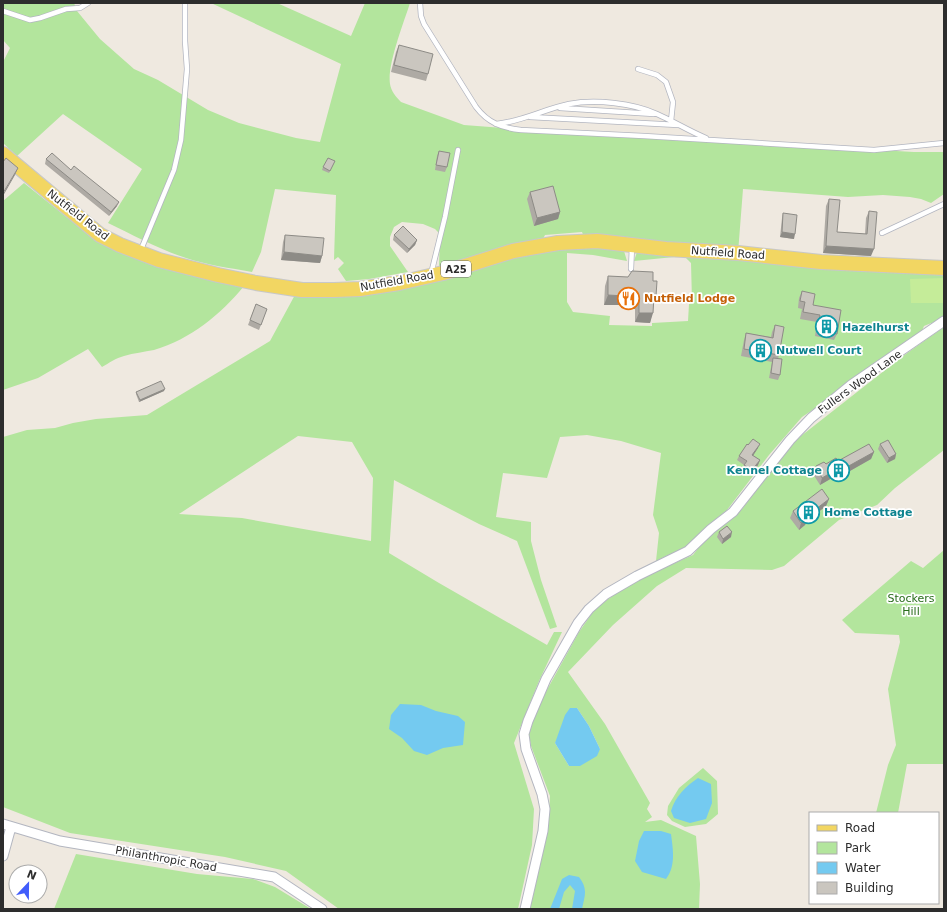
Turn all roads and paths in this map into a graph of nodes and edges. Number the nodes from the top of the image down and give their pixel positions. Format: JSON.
{"nodes":[{"id":1,"x":88,"y":3,"type":"edge"},
{"id":2,"x":185,"y":3,"type":"edge"},
{"id":3,"x":420,"y":3,"type":"edge"},
{"id":4,"x":3,"y":11,"type":"edge"},
{"id":5,"x":638,"y":69,"type":"dead end"},
{"id":6,"x":554,"y":107,"type":"junction"},
{"id":7,"x":658,"y":114,"type":"junction"},
{"id":8,"x":526,"y":117,"type":"junction"},
{"id":9,"x":671,"y":120,"type":"junction"},
{"id":10,"x":494,"y":124,"type":"junction"},
{"id":11,"x":681,"y":126,"type":"junction"},
{"id":12,"x":711,"y":140,"type":"junction"},
{"id":13,"x":944,"y":143,"type":"edge"},
{"id":14,"x":458,"y":150,"type":"dead end"},
{"id":15,"x":3,"y":154,"type":"edge"},
{"id":16,"x":944,"y":204,"type":"edge"},
{"id":17,"x":882,"y":233,"type":"dead end"},
{"id":18,"x":632,"y":245,"type":"junction"},
{"id":19,"x":140,"y":254,"type":"junction"},
{"id":20,"x":944,"y":268,"type":"edge"},
{"id":21,"x":631,"y":269,"type":"dead end"},
{"id":22,"x":430,"y":276,"type":"junction"},
{"id":23,"x":944,"y":321,"type":"edge"},
{"id":24,"x":7,"y":826,"type":"edge"},
{"id":25,"x":3,"y":856,"type":"edge"},
{"id":26,"x":322,"y":909,"type":"edge"},
{"id":27,"x":525,"y":909,"type":"edge"}],
"edges":[{"from":1,"to":4,"type":"lane"},
{"from":2,"to":19,"type":"lane"},
{"from":3,"to":10,"type":"lane"},
{"from":5,"to":9,"type":"lane"},
{"from":6,"to":7,"type":"lane"},
{"from":6,"to":7,"type":"lane"},
{"from":6,"to":8,"type":"lane"},
{"from":7,"to":9,"type":"lane"},
{"from":8,"to":10,"type":"lane"},
{"from":8,"to":11,"type":"lane"},
{"from":9,"to":11,"type":"lane"},
{"from":10,"to":12,"type":"lane"},
{"from":11,"to":12,"type":"lane"},
{"from":12,"to":13,"type":"lane"},
{"from":14,"to":22,"type":"lane"},
{"from":15,"to":19,"type":"main road","name":"Nutfield Road","number":"A25"},
{"from":16,"to":17,"type":"lane"},
{"from":18,"to":20,"type":"main road","name":"Nutfield Road","number":"A25"},
{"from":18,"to":21,"type":"lane"},
{"from":18,"to":22,"type":"main road","name":"Nutfield Road","number":"A25"},
{"from":19,"to":22,"type":"main road","name":"Nutfield Road","number":"A25"},
{"from":23,"to":27,"type":"street","name":"Fullers Wood Lane"},
{"from":24,"to":25,"type":"street"},
{"from":24,"to":26,"type":"street","name":"Philanthropic Road"}]}
